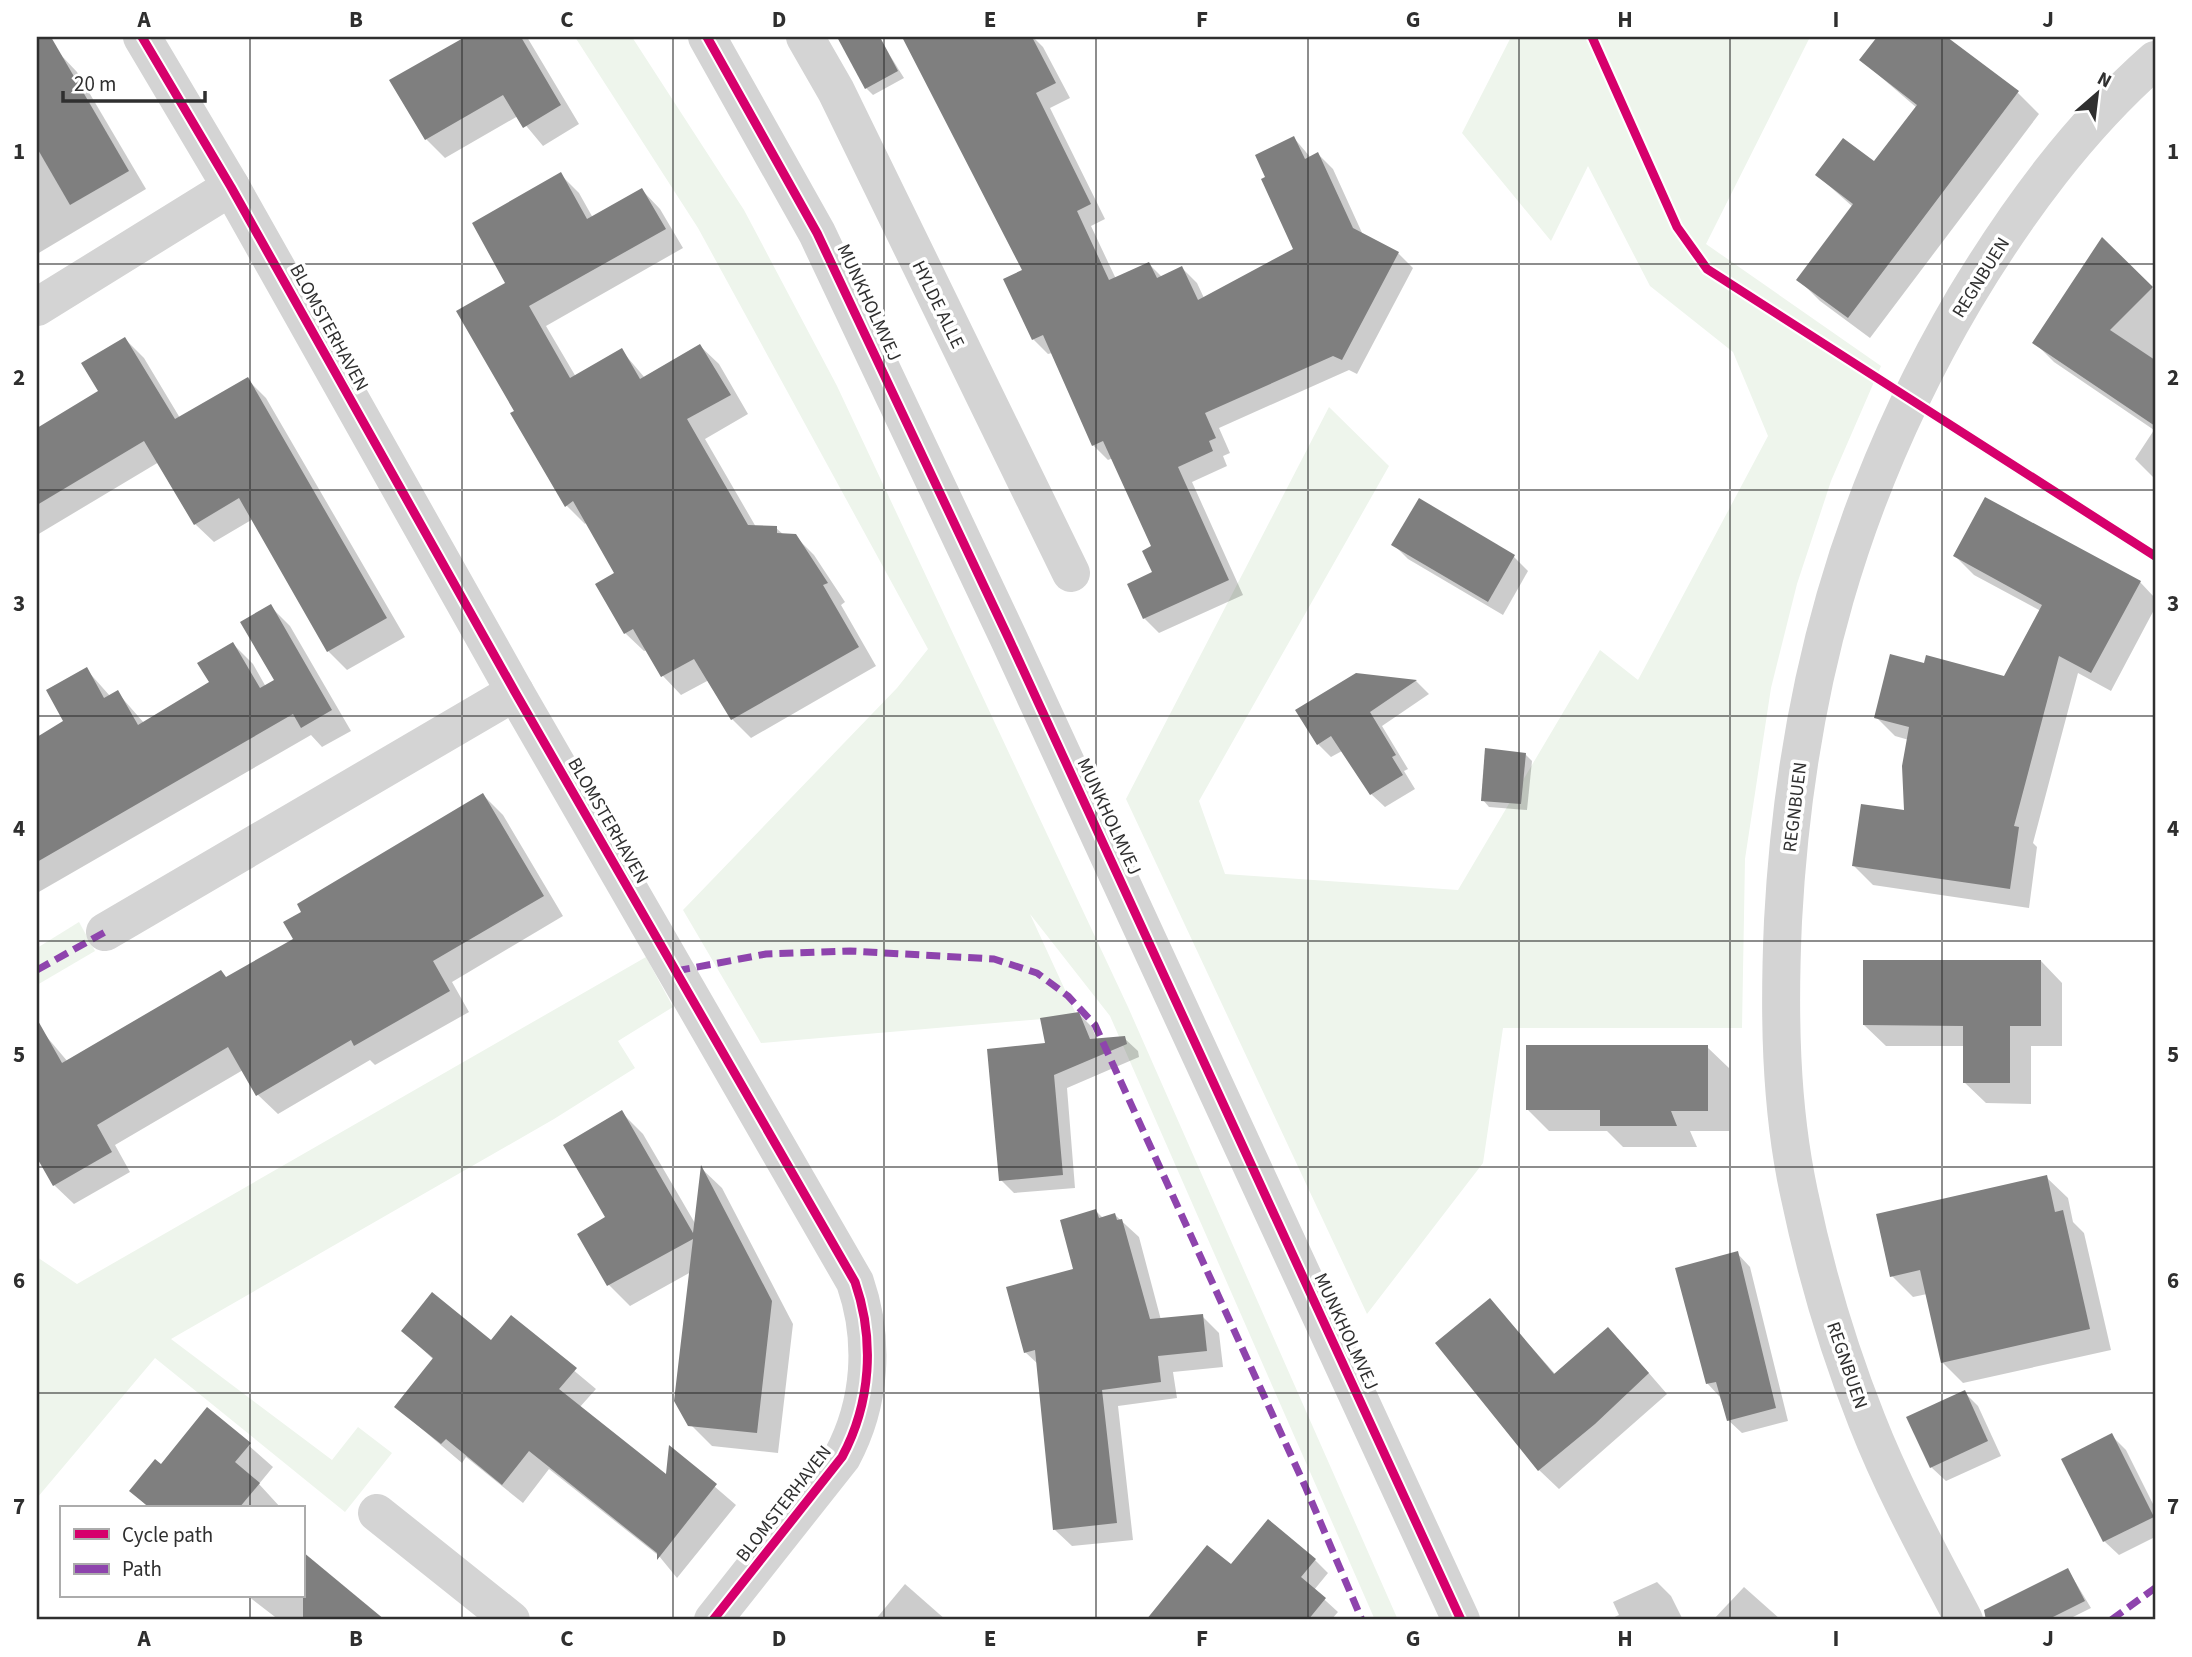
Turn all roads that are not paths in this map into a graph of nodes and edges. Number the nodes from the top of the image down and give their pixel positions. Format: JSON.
{"nodes":[{"id":1,"x":142,"y":37,"type":"edge"},
{"id":2,"x":707,"y":37,"type":"edge"},
{"id":3,"x":804,"y":37,"type":"edge"},
{"id":4,"x":2155,"y":60,"type":"edge"},
{"id":5,"x":231,"y":187,"type":"junction"},
{"id":6,"x":37,"y":307,"type":"edge"},
{"id":7,"x":1071,"y":573,"type":"dead end"},
{"id":8,"x":515,"y":692,"type":"junction"},
{"id":9,"x":106,"y":932,"type":"dead end"},
{"id":10,"x":377,"y":1513,"type":"dead end"},
{"id":11,"x":511,"y":1620,"type":"edge"},
{"id":12,"x":713,"y":1620,"type":"edge"},
{"id":13,"x":1461,"y":1620,"type":"edge"},
{"id":14,"x":1965,"y":1620,"type":"edge"}],
"edges":[{"from":1,"to":5,"type":"street","name":"BLOMSTERHAVEN"},
{"from":2,"to":13,"type":"street","name":"MUNKHOLMVEJ"},
{"from":3,"to":7,"type":"street","name":"HYLDE ALLE"},
{"from":4,"to":14,"type":"street","name":"REGNBUEN"},
{"from":5,"to":6,"type":"street"},
{"from":5,"to":8,"type":"street","name":"BLOMSTERHAVEN"},
{"from":8,"to":9,"type":"street"},
{"from":8,"to":12,"type":"street","name":"BLOMSTERHAVEN"},
{"from":10,"to":11,"type":"street"}]}
